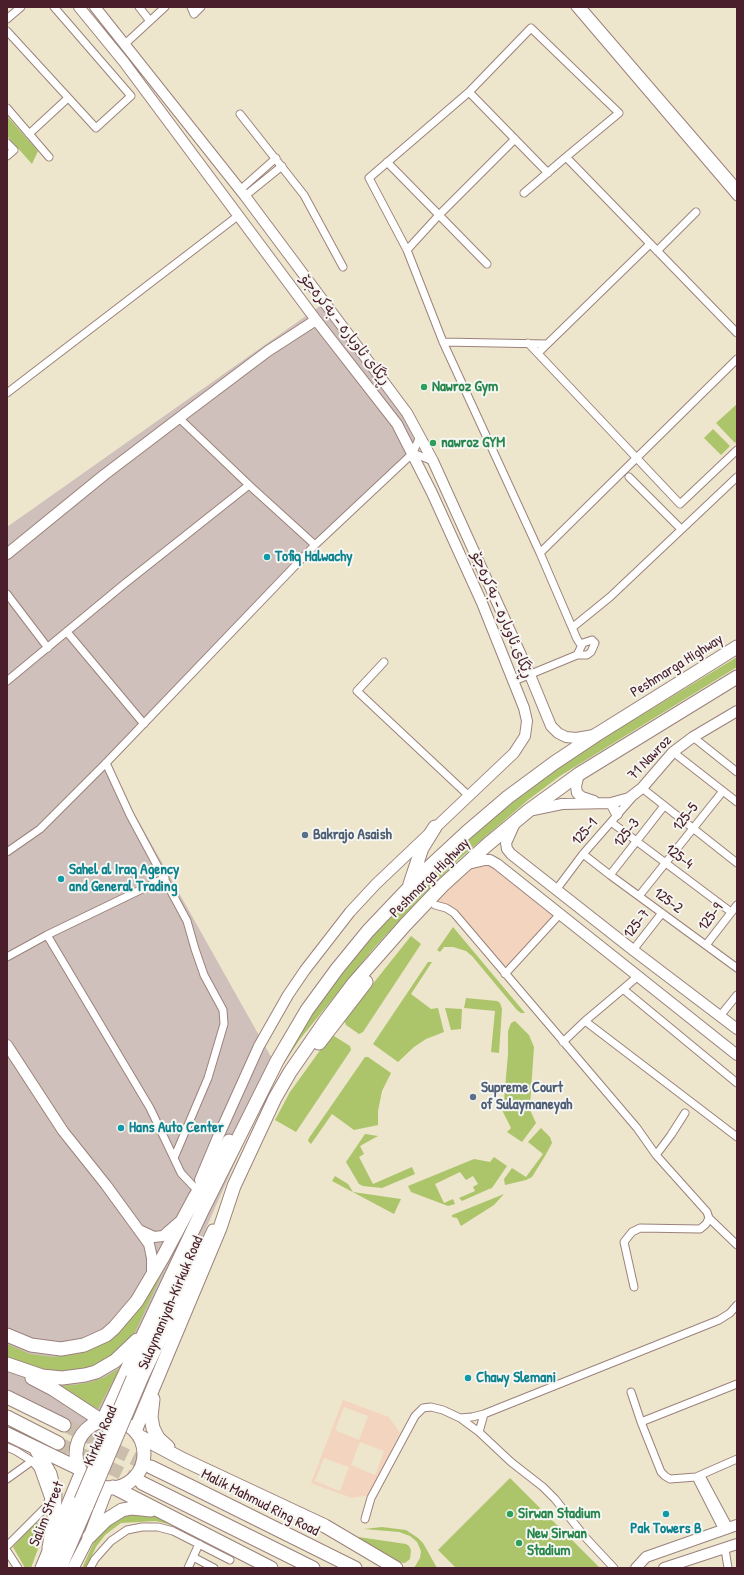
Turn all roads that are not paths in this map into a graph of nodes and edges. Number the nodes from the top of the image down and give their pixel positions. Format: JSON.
{"nodes":[{"id":1,"x":21,"y":7,"type":"edge"},
{"id":2,"x":54,"y":7,"type":"edge"},
{"id":3,"x":79,"y":7,"type":"edge"},
{"id":4,"x":96,"y":7,"type":"edge"},
{"id":5,"x":139,"y":7,"type":"edge"},
{"id":6,"x":165,"y":7,"type":"edge"},
{"id":7,"x":191,"y":7,"type":"edge"},
{"id":8,"x":201,"y":7,"type":"edge"},
{"id":9,"x":575,"y":7,"type":"edge"},
{"id":10,"x":582,"y":7,"type":"edge"},
{"id":11,"x":7,"y":19,"type":"edge"},
{"id":12,"x":150,"y":21,"type":"junction"},
{"id":13,"x":7,"y":31,"type":"edge"},
{"id":14,"x":125,"y":44,"type":"junction"},
{"id":15,"x":134,"y":55,"type":"junction"},
{"id":16,"x":124,"y":62,"type":"junction"},
{"id":17,"x":147,"y":72,"type":"junction"},
{"id":18,"x":136,"y":78,"type":"junction"},
{"id":19,"x":469,"y":92,"type":"junction"},
{"id":20,"x":68,"y":98,"type":"junction"},
{"id":21,"x":7,"y":108,"type":"edge"},
{"id":22,"x":240,"y":114,"type":"dead end"},
{"id":23,"x":29,"y":134,"type":"junction"},
{"id":24,"x":515,"y":139,"type":"junction"},
{"id":25,"x":7,"y":143,"type":"edge"},
{"id":26,"x":7,"y":156,"type":"edge"},
{"id":27,"x":49,"y":157,"type":"dead end"},
{"id":28,"x":566,"y":157,"type":"junction"},
{"id":29,"x":276,"y":158,"type":"junction"},
{"id":30,"x":387,"y":162,"type":"junction"},
{"id":31,"x":282,"y":166,"type":"junction"},
{"id":32,"x":548,"y":172,"type":"junction"},
{"id":33,"x":737,"y":187,"type":"edge"},
{"id":34,"x":242,"y":193,"type":"junction"},
{"id":35,"x":524,"y":193,"type":"dead end"},
{"id":36,"x":737,"y":197,"type":"edge"},
{"id":37,"x":696,"y":212,"type":"dead end"},
{"id":38,"x":239,"y":215,"type":"junction"},
{"id":39,"x":439,"y":215,"type":"junction"},
{"id":40,"x":650,"y":244,"type":"junction"},
{"id":41,"x":407,"y":250,"type":"junction"},
{"id":42,"x":657,"y":251,"type":"junction"},
{"id":43,"x":487,"y":264,"type":"dead end"},
{"id":44,"x":344,"y":267,"type":"dead end"},
{"id":45,"x":316,"y":320,"type":"junction"},
{"id":46,"x":737,"y":333,"type":"edge"},
{"id":47,"x":443,"y":342,"type":"junction"},
{"id":48,"x":528,"y":343,"type":"junction"},
{"id":49,"x":547,"y":344,"type":"junction"},
{"id":50,"x":538,"y":353,"type":"junction"},
{"id":51,"x":737,"y":359,"type":"edge"},
{"id":52,"x":7,"y":393,"type":"edge"},
{"id":53,"x":179,"y":418,"type":"junction"},
{"id":54,"x":415,"y":426,"type":"junction"},
{"id":55,"x":403,"y":433,"type":"junction"},
{"id":56,"x":420,"y":436,"type":"junction"},
{"id":57,"x":737,"y":450,"type":"edge"},
{"id":58,"x":413,"y":453,"type":"junction"},
{"id":59,"x":636,"y":458,"type":"junction"},
{"id":60,"x":435,"y":465,"type":"junction"},
{"id":61,"x":423,"y":474,"type":"junction"},
{"id":62,"x":630,"y":477,"type":"dead end"},
{"id":63,"x":737,"y":477,"type":"edge"},
{"id":64,"x":248,"y":485,"type":"junction"},
{"id":65,"x":681,"y":529,"type":"junction"},
{"id":66,"x":315,"y":545,"type":"junction"},
{"id":67,"x":540,"y":553,"type":"junction"},
{"id":68,"x":7,"y":554,"type":"edge"},
{"id":69,"x":7,"y":594,"type":"edge"},
{"id":70,"x":573,"y":627,"type":"junction"},
{"id":71,"x":67,"y":632,"type":"junction"},
{"id":72,"x":581,"y":646,"type":"junction"},
{"id":73,"x":737,"y":647,"type":"edge"},
{"id":74,"x":48,"y":648,"type":"junction"},
{"id":75,"x":577,"y":654,"type":"junction"},
{"id":76,"x":384,"y":662,"type":"dead end"},
{"id":77,"x":530,"y":675,"type":"junction"},
{"id":78,"x":737,"y":677,"type":"edge"},
{"id":79,"x":7,"y":681,"type":"edge"},
{"id":80,"x":514,"y":681,"type":"junction"},
{"id":81,"x":737,"y":711,"type":"edge"},
{"id":82,"x":144,"y":724,"type":"junction"},
{"id":83,"x":596,"y":735,"type":"junction"},
{"id":84,"x":693,"y":737,"type":"junction"},
{"id":85,"x":673,"y":752,"type":"junction"},
{"id":86,"x":106,"y":763,"type":"junction"},
{"id":87,"x":737,"y":772,"type":"edge"},
{"id":88,"x":579,"y":774,"type":"junction"},
{"id":89,"x":639,"y":791,"type":"junction"},
{"id":90,"x":723,"y":791,"type":"junction"},
{"id":91,"x":469,"y":796,"type":"junction"},
{"id":92,"x":737,"y":802,"type":"edge"},
{"id":93,"x":606,"y":803,"type":"junction"},
{"id":94,"x":664,"y":806,"type":"junction"},
{"id":95,"x":528,"y":811,"type":"junction"},
{"id":96,"x":614,"y":818,"type":"junction"},
{"id":97,"x":516,"y":821,"type":"junction"},
{"id":98,"x":435,"y":828,"type":"junction"},
{"id":99,"x":693,"y":829,"type":"junction"},
{"id":100,"x":498,"y":835,"type":"junction"},
{"id":101,"x":637,"y":841,"type":"junction"},
{"id":102,"x":7,"y":852,"type":"edge"},
{"id":103,"x":583,"y":854,"type":"junction"},
{"id":104,"x":478,"y":860,"type":"junction"},
{"id":105,"x":666,"y":863,"type":"junction"},
{"id":106,"x":737,"y":864,"type":"edge"},
{"id":107,"x":464,"y":865,"type":"junction"},
{"id":108,"x":610,"y":875,"type":"junction"},
{"id":109,"x":165,"y":878,"type":"junction"},
{"id":110,"x":543,"y":880,"type":"junction"},
{"id":111,"x":556,"y":890,"type":"junction"},
{"id":112,"x":405,"y":892,"type":"junction"},
{"id":113,"x":532,"y":892,"type":"junction"},
{"id":114,"x":639,"y":896,"type":"junction"},
{"id":115,"x":435,"y":905,"type":"junction"},
{"id":116,"x":737,"y":905,"type":"edge"},
{"id":117,"x":732,"y":912,"type":"junction"},
{"id":118,"x":662,"y":913,"type":"junction"},
{"id":119,"x":560,"y":914,"type":"junction"},
{"id":120,"x":47,"y":935,"type":"junction"},
{"id":121,"x":706,"y":945,"type":"junction"},
{"id":122,"x":631,"y":948,"type":"junction"},
{"id":123,"x":7,"y":957,"type":"edge"},
{"id":124,"x":737,"y":968,"type":"edge"},
{"id":125,"x":505,"y":974,"type":"junction"},
{"id":126,"x":637,"y":977,"type":"junction"},
{"id":127,"x":624,"y":989,"type":"junction"},
{"id":128,"x":737,"y":995,"type":"edge"},
{"id":129,"x":720,"y":1016,"type":"junction"},
{"id":130,"x":585,"y":1021,"type":"junction"},
{"id":131,"x":737,"y":1028,"type":"edge"},
{"id":132,"x":563,"y":1042,"type":"junction"},
{"id":133,"x":7,"y":1045,"type":"edge"},
{"id":134,"x":737,"y":1055,"type":"edge"},
{"id":135,"x":277,"y":1061,"type":"junction"},
{"id":136,"x":290,"y":1072,"type":"junction"},
{"id":137,"x":737,"y":1083,"type":"edge"},
{"id":138,"x":685,"y":1113,"type":"dead end"},
{"id":139,"x":737,"y":1138,"type":"edge"},
{"id":140,"x":235,"y":1147,"type":"junction"},
{"id":141,"x":656,"y":1155,"type":"junction"},
{"id":142,"x":174,"y":1158,"type":"junction"},
{"id":143,"x":234,"y":1186,"type":"junction"},
{"id":144,"x":196,"y":1189,"type":"junction"},
{"id":145,"x":186,"y":1215,"type":"junction"},
{"id":146,"x":709,"y":1218,"type":"junction"},
{"id":147,"x":139,"y":1230,"type":"junction"},
{"id":148,"x":737,"y":1245,"type":"edge"},
{"id":149,"x":152,"y":1276,"type":"junction"},
{"id":150,"x":634,"y":1287,"type":"dead end"},
{"id":151,"x":737,"y":1306,"type":"edge"},
{"id":152,"x":144,"y":1333,"type":"junction"},
{"id":153,"x":7,"y":1335,"type":"edge"},
{"id":154,"x":7,"y":1364,"type":"edge"},
{"id":155,"x":132,"y":1380,"type":"junction"},
{"id":156,"x":155,"y":1383,"type":"junction"},
{"id":157,"x":737,"y":1384,"type":"edge"},
{"id":158,"x":631,"y":1392,"type":"dead end"},
{"id":159,"x":7,"y":1397,"type":"edge"},
{"id":160,"x":484,"y":1414,"type":"junction"},
{"id":161,"x":7,"y":1417,"type":"edge"},
{"id":162,"x":460,"y":1418,"type":"junction"},
{"id":163,"x":102,"y":1421,"type":"junction"},
{"id":164,"x":641,"y":1422,"type":"junction"},
{"id":165,"x":64,"y":1425,"type":"tunnel mouth"},
{"id":166,"x":479,"y":1432,"type":"junction"},
{"id":167,"x":7,"y":1434,"type":"edge"},
{"id":168,"x":137,"y":1434,"type":"junction"},
{"id":169,"x":58,"y":1443,"type":"tunnel mouth"},
{"id":170,"x":7,"y":1447,"type":"edge"},
{"id":171,"x":34,"y":1455,"type":"junction"},
{"id":172,"x":737,"y":1459,"type":"edge"},
{"id":173,"x":184,"y":1460,"type":"junction"},
{"id":174,"x":151,"y":1468,"type":"tunnel mouth"},
{"id":175,"x":80,"y":1470,"type":"junction"},
{"id":176,"x":699,"y":1476,"type":"junction"},
{"id":177,"x":7,"y":1479,"type":"edge"},
{"id":178,"x":142,"y":1484,"type":"tunnel mouth"},
{"id":179,"x":188,"y":1484,"type":"junction"},
{"id":180,"x":111,"y":1487,"type":"junction"},
{"id":181,"x":217,"y":1500,"type":"junction"},
{"id":182,"x":84,"y":1503,"type":"junction"},
{"id":183,"x":180,"y":1503,"type":"junction"},
{"id":184,"x":65,"y":1507,"type":"junction"},
{"id":185,"x":158,"y":1511,"type":"junction"},
{"id":186,"x":97,"y":1516,"type":"junction"},
{"id":187,"x":208,"y":1517,"type":"junction"},
{"id":188,"x":365,"y":1519,"type":"dead end"},
{"id":189,"x":730,"y":1528,"type":"edge"},
{"id":190,"x":89,"y":1537,"type":"junction"},
{"id":191,"x":199,"y":1544,"type":"junction"},
{"id":192,"x":737,"y":1544,"type":"edge"},
{"id":193,"x":7,"y":1546,"type":"edge"},
{"id":194,"x":49,"y":1548,"type":"junction"},
{"id":195,"x":725,"y":1548,"type":"junction"},
{"id":196,"x":7,"y":1551,"type":"edge"},
{"id":197,"x":193,"y":1557,"type":"junction"},
{"id":198,"x":230,"y":1560,"type":"dead end"},
{"id":199,"x":18,"y":1568,"type":"edge"},
{"id":200,"x":41,"y":1568,"type":"edge"},
{"id":201,"x":50,"y":1568,"type":"edge"},
{"id":202,"x":61,"y":1568,"type":"edge"},
{"id":203,"x":73,"y":1568,"type":"edge"},
{"id":204,"x":90,"y":1568,"type":"edge"},
{"id":205,"x":188,"y":1568,"type":"edge"},
{"id":206,"x":214,"y":1568,"type":"edge"},
{"id":207,"x":271,"y":1568,"type":"edge"},
{"id":208,"x":313,"y":1568,"type":"edge"},
{"id":209,"x":355,"y":1568,"type":"edge"},
{"id":210,"x":396,"y":1568,"type":"edge"},
{"id":211,"x":614,"y":1568,"type":"edge"},
{"id":212,"x":636,"y":1568,"type":"edge"},
{"id":213,"x":664,"y":1568,"type":"edge"},
{"id":214,"x":728,"y":1568,"type":"edge"}],
"edges":[{"from":1,"to":11,"type":"street"},
{"from":2,"to":20,"type":"street"},
{"from":3,"to":16,"type":"main road","name":"ڕێگای ئاوبارە - بەکرەجۆ"},
{"from":4,"to":14,"type":"main road"},
{"from":5,"to":12,"type":"street"},
{"from":6,"to":12,"type":"street"},
{"from":7,"to":8,"type":"street"},
{"from":9,"to":36,"type":"street"},
{"from":10,"to":33,"type":"street"},
{"from":12,"to":14,"type":"street"},
{"from":13,"to":20,"type":"street"},
{"from":14,"to":15,"type":"main road"},
{"from":15,"to":16,"type":"main road"},
{"from":15,"to":17,"type":"main road"},
{"from":16,"to":18,"type":"main road","name":"ڕێگای ئاوبارە - بەکرەجۆ"},
{"from":17,"to":18,"type":"main road"},
{"from":17,"to":34,"type":"main road"},
{"from":18,"to":38,"type":"main road","name":"ڕێگای ئاوبارە - بەکرەجۆ"},
{"from":19,"to":24,"type":"street"},
{"from":19,"to":28,"type":"street"},
{"from":19,"to":30,"type":"street"},
{"from":20,"to":23,"type":"street"},
{"from":21,"to":23,"type":"street"},
{"from":22,"to":29,"type":"street"},
{"from":23,"to":27,"type":"street"},
{"from":24,"to":32,"type":"street"},
{"from":24,"to":39,"type":"street"},
{"from":25,"to":26,"type":"street"},
{"from":28,"to":32,"type":"street"},
{"from":28,"to":40,"type":"street"},
{"from":29,"to":31,"type":"street"},
{"from":29,"to":34,"type":"street"},
{"from":30,"to":39,"type":"street"},
{"from":30,"to":41,"type":"street"},
{"from":31,"to":34,"type":"street"},
{"from":31,"to":44,"type":"street"},
{"from":32,"to":35,"type":"street"},
{"from":34,"to":54,"type":"main road"},
{"from":37,"to":42,"type":"street"},
{"from":38,"to":45,"type":"main road","name":"ڕێگای ئاوبارە - بەکرەجۆ"},
{"from":38,"to":52,"type":"street"},
{"from":39,"to":41,"type":"street"},
{"from":39,"to":43,"type":"street"},
{"from":40,"to":42,"type":"street"},
{"from":40,"to":49,"type":"street"},
{"from":41,"to":47,"type":"street"},
{"from":42,"to":46,"type":"street"},
{"from":45,"to":53,"type":"main road"},
{"from":45,"to":55,"type":"main road","name":"ڕێگای ئاوبارە - بەکرەجۆ"},
{"from":47,"to":48,"type":"street"},
{"from":47,"to":67,"type":"street"},
{"from":48,"to":49,"type":"street"},
{"from":48,"to":50,"type":"street"},
{"from":49,"to":50,"type":"street"},
{"from":50,"to":59,"type":"street"},
{"from":51,"to":59,"type":"street"},
{"from":53,"to":64,"type":"street"},
{"from":53,"to":68,"type":"main road"},
{"from":54,"to":55,"type":"main road"},
{"from":54,"to":56,"type":"main road"},
{"from":55,"to":58,"type":"main road","name":"ڕێگای ئاوبارە - بەکرەجۆ"},
{"from":56,"to":58,"type":"street"},
{"from":56,"to":60,"type":"main road"},
{"from":57,"to":59,"type":"street"},
{"from":58,"to":60,"type":"street"},
{"from":58,"to":61,"type":"main road","name":"ڕێگای ئاوبارە - بەکرەجۆ"},
{"from":58,"to":66,"type":"street"},
{"from":59,"to":67,"type":"street"},
{"from":60,"to":61,"type":"main road"},
{"from":60,"to":77,"type":"main road"},
{"from":61,"to":80,"type":"main road","name":"ڕێگای ئاوبارە - بەکرەجۆ"},
{"from":62,"to":65,"type":"street"},
{"from":63,"to":65,"type":"street"},
{"from":64,"to":66,"type":"street"},
{"from":64,"to":71,"type":"street"},
{"from":65,"to":70,"type":"street"},
{"from":66,"to":82,"type":"street"},
{"from":67,"to":70,"type":"street"},
{"from":69,"to":74,"type":"street"},
{"from":70,"to":72,"type":"street"},
{"from":71,"to":74,"type":"street"},
{"from":71,"to":82,"type":"street"},
{"from":72,"to":75,"type":"street"},
{"from":72,"to":75,"type":"street"},
{"from":73,"to":83,"type":"highway","name":"Peshmarga Highway"},
{"from":74,"to":79,"type":"street"},
{"from":75,"to":77,"type":"street"},
{"from":76,"to":91,"type":"street"},
{"from":77,"to":80,"type":"street"},
{"from":77,"to":83,"type":"main road"},
{"from":78,"to":88,"type":"highway","name":"Peshmarga Highway"},
{"from":80,"to":91,"type":"main road","name":"ڕێگای ئاوبارە - بەکرەجۆ"},
{"from":81,"to":84,"type":"main road","name":"71 Nawroz"},
{"from":82,"to":86,"type":"street"},
{"from":83,"to":112,"type":"highway","name":"Peshmarga Highway"},
{"from":84,"to":85,"type":"main road","name":"71 Nawroz"},
{"from":84,"to":87,"type":"street"},
{"from":85,"to":89,"type":"main road","name":"71 Nawroz"},
{"from":85,"to":90,"type":"street"},
{"from":86,"to":102,"type":"street"},
{"from":86,"to":109,"type":"street"},
{"from":88,"to":93,"type":"main road"},
{"from":88,"to":95,"type":"highway","name":"Peshmarga Highway"},
{"from":89,"to":93,"type":"main road","name":"71 Nawroz"},
{"from":89,"to":94,"type":"street"},
{"from":89,"to":96,"type":"street","name":"125-1"},
{"from":90,"to":92,"type":"street"},
{"from":90,"to":99,"type":"street","name":"125-5"},
{"from":91,"to":98,"type":"main road","name":"ڕێگای ئاوبارە - بەکرەجۆ"},
{"from":93,"to":95,"type":"main road","name":"71 Nawroz"},
{"from":93,"to":96,"type":"main road"},
{"from":94,"to":99,"type":"street"},
{"from":94,"to":101,"type":"street","name":"125-3"},
{"from":95,"to":97,"type":"highway","name":"Peshmarga Highway"},
{"from":96,"to":101,"type":"street","name":"125-4"},
{"from":96,"to":103,"type":"street","name":"125-1"},
{"from":97,"to":100,"type":"highway","name":"Peshmarga Highway"},
{"from":97,"to":110,"type":"main road"},
{"from":98,"to":112,"type":"highway"},
{"from":98,"to":144,"type":"main road","name":"ڕێگای ئاوبارە - بەکرەجۆ"},
{"from":99,"to":105,"type":"street","name":"125-5"},
{"from":99,"to":106,"type":"street"},
{"from":100,"to":104,"type":"highway"},
{"from":100,"to":107,"type":"highway","name":"Peshmarga Highway"},
{"from":101,"to":105,"type":"street","name":"125-4"},
{"from":101,"to":108,"type":"street","name":"125-3"},
{"from":103,"to":108,"type":"street","name":"125-2"},
{"from":103,"to":111,"type":"street","name":"125-1"},
{"from":104,"to":107,"type":"main road"},
{"from":104,"to":113,"type":"main road"},
{"from":104,"to":115,"type":"highway"},
{"from":105,"to":114,"type":"street","name":"125-5"},
{"from":105,"to":117,"type":"street","name":"125-4"},
{"from":107,"to":136,"type":"highway","name":"Peshmarga Highway"},
{"from":108,"to":114,"type":"street","name":"125-2"},
{"from":109,"to":120,"type":"street"},
{"from":109,"to":142,"type":"street"},
{"from":110,"to":111,"type":"main road"},
{"from":110,"to":113,"type":"main road"},
{"from":111,"to":122,"type":"main road"},
{"from":112,"to":135,"type":"highway","name":"Peshmarga Highway"},
{"from":113,"to":119,"type":"main road"},
{"from":114,"to":118,"type":"street","name":"125-2"},
{"from":115,"to":125,"type":"street"},
{"from":115,"to":136,"type":"highway"},
{"from":116,"to":117,"type":"street","name":"125-9"},
{"from":117,"to":121,"type":"street","name":"125-9"},
{"from":118,"to":121,"type":"street","name":"125-2"},
{"from":118,"to":122,"type":"street","name":"125-7"},
{"from":119,"to":125,"type":"street"},
{"from":119,"to":126,"type":"main road"},
{"from":120,"to":123,"type":"street"},
{"from":120,"to":142,"type":"street"},
{"from":121,"to":124,"type":"street","name":"125-2"},
{"from":122,"to":129,"type":"main road"},
{"from":125,"to":132,"type":"street"},
{"from":126,"to":127,"type":"street"},
{"from":126,"to":134,"type":"main road"},
{"from":127,"to":130,"type":"street"},
{"from":127,"to":137,"type":"street"},
{"from":128,"to":129,"type":"street"},
{"from":129,"to":131,"type":"main road"},
{"from":130,"to":132,"type":"street"},
{"from":130,"to":139,"type":"street"},
{"from":132,"to":141,"type":"street"},
{"from":133,"to":147,"type":"main road"},
{"from":135,"to":140,"type":"highway","name":"Peshmarga Highway"},
{"from":135,"to":145,"type":"highway"},
{"from":136,"to":143,"type":"highway","name":"Peshmarga Highway"},
{"from":138,"to":141,"type":"street"},
{"from":140,"to":152,"type":"highway","name":"Peshmarga Highway"},
{"from":140,"to":155,"type":"main road"},
{"from":141,"to":146,"type":"street"},
{"from":142,"to":144,"type":"street"},
{"from":143,"to":155,"type":"main road"},
{"from":143,"to":156,"type":"highway","name":"Sulaymaniyah-Kirkuk Road"},
{"from":144,"to":145,"type":"main road","name":"ڕێگای ئاوبارە - بەکرەجۆ"},
{"from":145,"to":147,"type":"main road"},
{"from":145,"to":149,"type":"highway"},
{"from":146,"to":148,"type":"street"},
{"from":146,"to":150,"type":"street"},
{"from":147,"to":149,"type":"main road"},
{"from":149,"to":153,"type":"highway"},
{"from":151,"to":160,"type":"street"},
{"from":152,"to":154,"type":"highway"},
{"from":152,"to":155,"type":"highway","name":"Peshmarga Highway"},
{"from":154,"to":163,"type":"highway"},
{"from":155,"to":156,"type":"highway"},
{"from":155,"to":163,"type":"highway","name":"Peshmarga Highway"},
{"from":155,"to":182,"type":"main road","bridge":true},
{"from":156,"to":168,"type":"highway","name":"Sulaymaniyah-Kirkuk Road"},
{"from":156,"to":173,"type":"highway"},
{"from":157,"to":164,"type":"street"},
{"from":158,"to":164,"type":"street"},
{"from":159,"to":165,"type":"highway"},
{"from":160,"to":162,"type":"street"},
{"from":160,"to":166,"type":"street"},
{"from":161,"to":169,"type":"highway"},
{"from":162,"to":166,"type":"street"},
{"from":162,"to":188,"type":"street"},
{"from":163,"to":168,"type":"highway"},
{"from":163,"to":175,"type":"highway"},
{"from":164,"to":176,"type":"street"},
{"from":166,"to":211,"type":"street"},
{"from":167,"to":171,"type":"highway"},
{"from":168,"to":173,"type":"highway"},
{"from":168,"to":180,"type":"highway"},
{"from":170,"to":171,"type":"street"},
{"from":171,"to":175,"type":"highway"},
{"from":171,"to":177,"type":"street"},
{"from":171,"to":193,"type":"street"},
{"from":171,"to":194,"type":"highway"},
{"from":172,"to":176,"type":"street"},
{"from":173,"to":210,"type":"highway"},
{"from":174,"to":179,"type":"highway","name":"Malik Mahmud Ring Road"},
{"from":175,"to":180,"type":"highway"},
{"from":175,"to":184,"type":"main road","name":"Salim Street"},
{"from":176,"to":189,"type":"street"},
{"from":178,"to":183,"type":"highway"},
{"from":179,"to":181,"type":"highway","name":"Malik Mahmud Ring Road"},
{"from":179,"to":183,"type":"highway"},
{"from":180,"to":185,"type":"highway"},
{"from":180,"to":186,"type":"main road"},
{"from":181,"to":187,"type":"highway"},
{"from":181,"to":209,"type":"highway","name":"Malik Mahmud Ring Road"},
{"from":182,"to":201,"type":"main road","name":"Salim Street"},
{"from":182,"to":202,"type":"main road"},
{"from":183,"to":187,"type":"highway"},
{"from":184,"to":186,"type":"main road"},
{"from":184,"to":194,"type":"main road","name":"Salim Street"},
{"from":185,"to":190,"type":"highway"},
{"from":185,"to":207,"type":"highway"},
{"from":186,"to":190,"type":"main road"},
{"from":187,"to":208,"type":"highway"},
{"from":189,"to":212,"type":"main road"},
{"from":190,"to":203,"type":"main road"},
{"from":191,"to":197,"type":"street"},
{"from":191,"to":198,"type":"street"},
{"from":191,"to":204,"type":"street"},
{"from":192,"to":195,"type":"main road"},
{"from":194,"to":200,"type":"main road","name":"Salim Street"},
{"from":195,"to":213,"type":"main road"},
{"from":195,"to":214,"type":"street"},
{"from":196,"to":199,"type":"street"},
{"from":197,"to":205,"type":"street"},
{"from":197,"to":206,"type":"street"}]}
